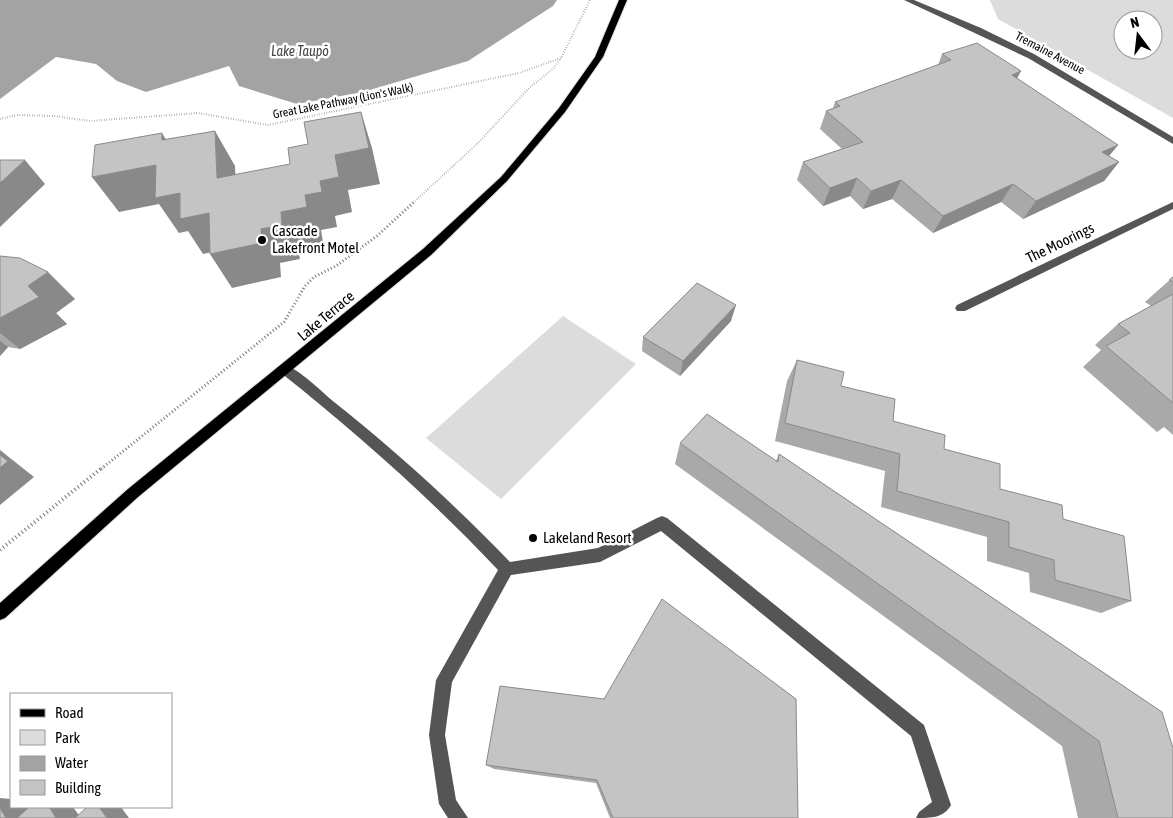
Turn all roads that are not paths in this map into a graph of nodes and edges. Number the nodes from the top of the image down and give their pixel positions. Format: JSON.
{"nodes":[{"id":1,"x":623,"y":0,"type":"edge"},
{"id":2,"x":908,"y":0,"type":"edge"},
{"id":3,"x":1173,"y":141,"type":"edge"},
{"id":4,"x":1173,"y":205,"type":"edge"},
{"id":5,"x":961,"y":308,"type":"dead end"},
{"id":6,"x":285,"y":370,"type":"junction"},
{"id":7,"x":507,"y":569,"type":"junction"},
{"id":8,"x":0,"y":613,"type":"edge"},
{"id":9,"x":459,"y":818,"type":"edge"},
{"id":10,"x":925,"y":818,"type":"edge"}],
"edges":[{"from":1,"to":6,"type":"main road","name":"Lake Terrace"},
{"from":2,"to":3,"type":"street","name":"Tremaine Avenue"},
{"from":4,"to":5,"type":"street","name":"The Moorings"},
{"from":6,"to":7,"type":"street"},
{"from":6,"to":8,"type":"main road","name":"Lake Terrace"},
{"from":7,"to":9,"type":"street"},
{"from":7,"to":10,"type":"street"}]}
